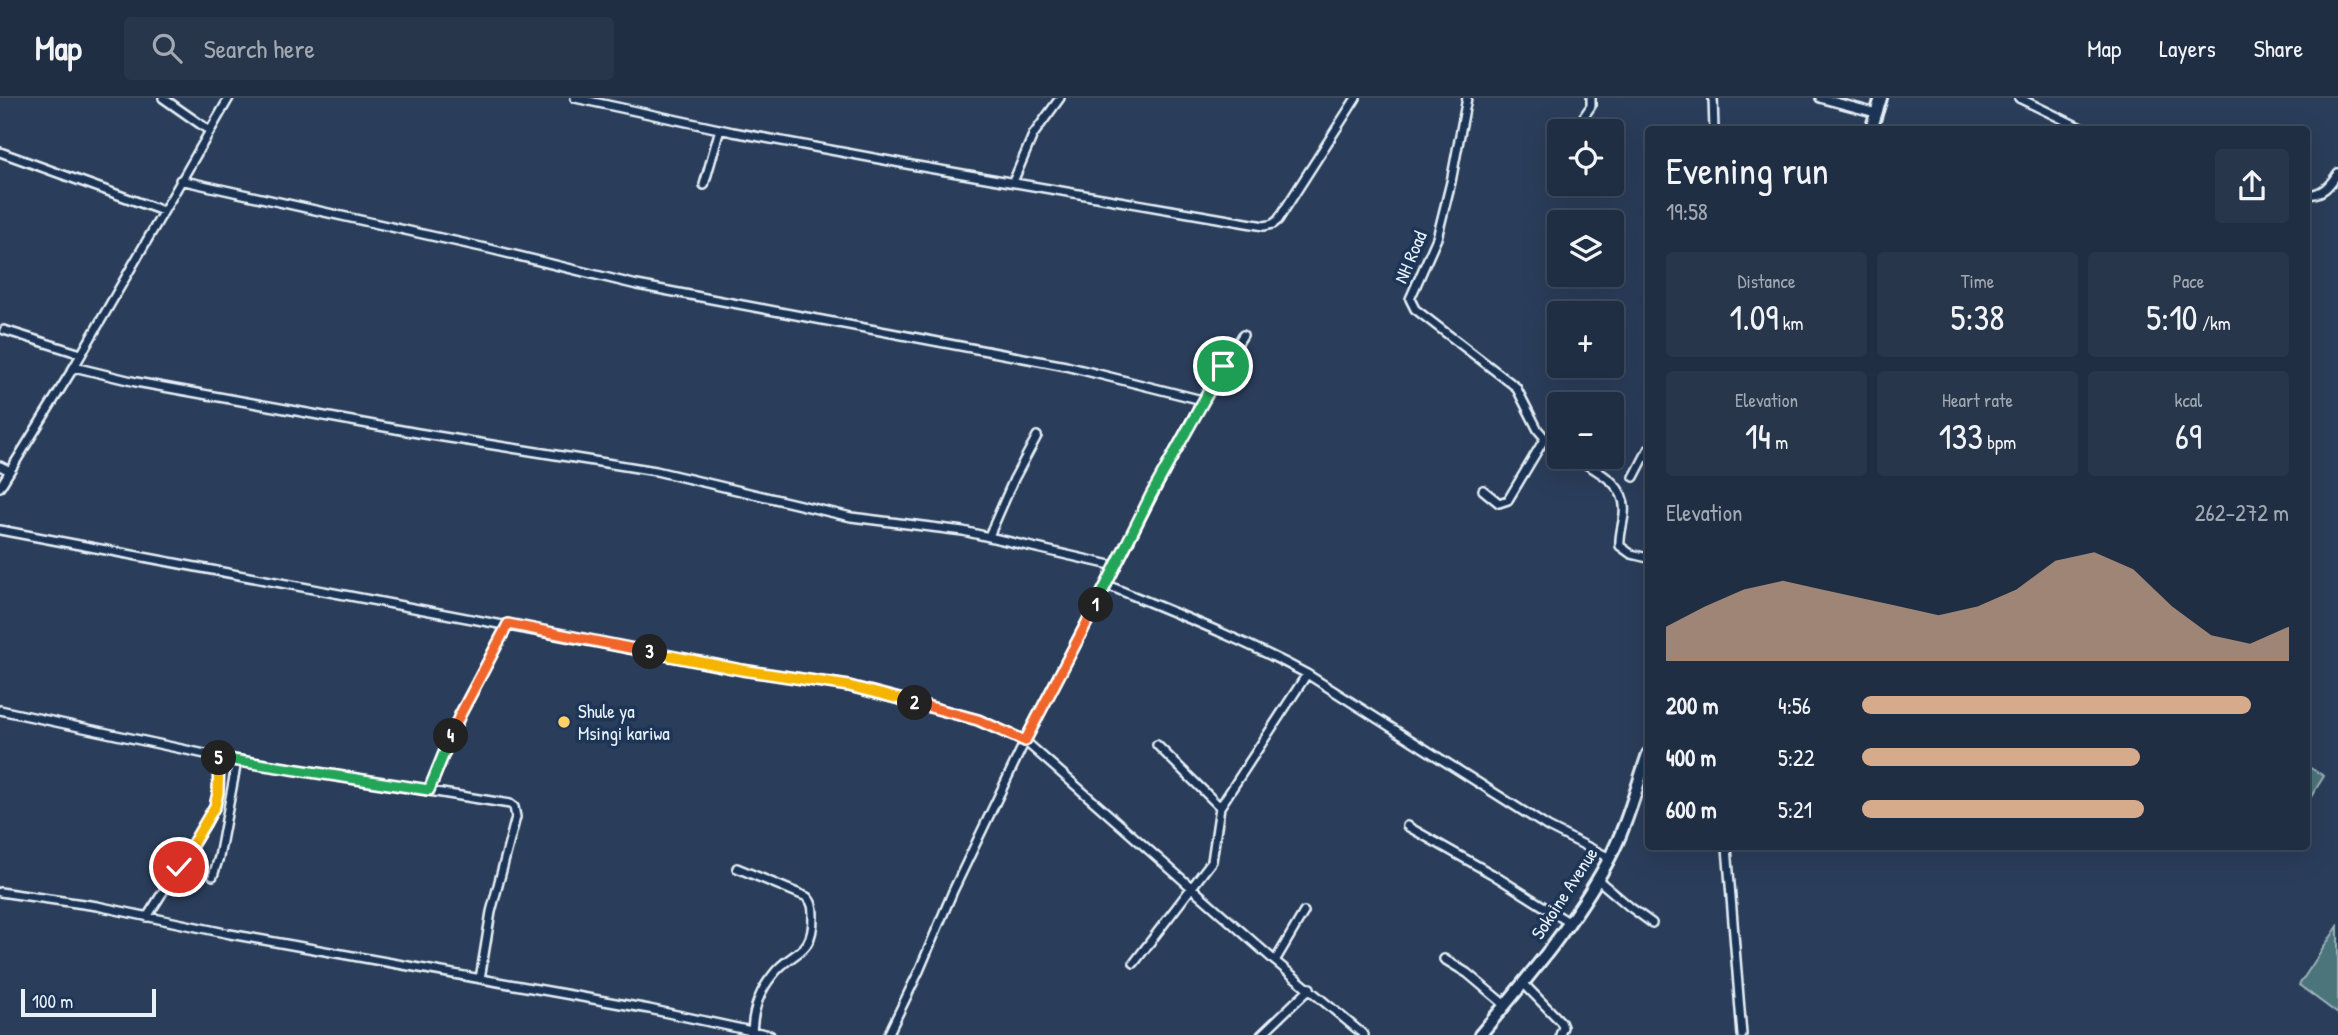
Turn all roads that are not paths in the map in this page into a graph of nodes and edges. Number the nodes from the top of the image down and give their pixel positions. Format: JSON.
{"nodes":[{"id":1,"x":163,"y":98,"type":"edge"},
{"id":2,"x":229,"y":98,"type":"edge"},
{"id":3,"x":575,"y":98,"type":"edge"},
{"id":4,"x":1060,"y":98,"type":"edge"},
{"id":5,"x":1356,"y":98,"type":"edge"},
{"id":6,"x":1467,"y":98,"type":"edge"},
{"id":7,"x":1591,"y":98,"type":"edge"},
{"id":8,"x":1713,"y":98,"type":"edge"},
{"id":9,"x":1820,"y":98,"type":"edge"},
{"id":10,"x":1881,"y":98,"type":"edge"},
{"id":11,"x":2019,"y":98,"type":"edge"},
{"id":12,"x":2031,"y":101,"type":"edge"},
{"id":13,"x":1876,"y":113,"type":"junction"},
{"id":14,"x":1582,"y":119,"type":"edge"},
{"id":15,"x":1714,"y":126,"type":"edge"},
{"id":16,"x":1872,"y":126,"type":"edge"},
{"id":17,"x":2078,"y":126,"type":"edge"},
{"id":18,"x":720,"y":129,"type":"junction"},
{"id":19,"x":210,"y":131,"type":"junction"},
{"id":20,"x":0,"y":152,"type":"edge"},
{"id":21,"x":2338,"y":173,"type":"edge"},
{"id":22,"x":180,"y":180,"type":"junction"},
{"id":23,"x":1013,"y":182,"type":"junction"},
{"id":24,"x":704,"y":185,"type":"dead end"},
{"id":25,"x":2310,"y":195,"type":"edge"},
{"id":26,"x":163,"y":211,"type":"junction"},
{"id":27,"x":4,"y":330,"type":"dead end"},
{"id":28,"x":1244,"y":335,"type":"dead end"},
{"id":29,"x":81,"y":354,"type":"junction"},
{"id":30,"x":74,"y":367,"type":"junction"},
{"id":31,"x":1202,"y":400,"type":"junction"},
{"id":32,"x":1037,"y":436,"type":"dead end"},
{"id":33,"x":1545,"y":438,"type":"joint"},
{"id":34,"x":1645,"y":456,"type":"edge"},
{"id":35,"x":0,"y":466,"type":"edge"},
{"id":36,"x":1592,"y":469,"type":"edge"},
{"id":37,"x":10,"y":471,"type":"junction"},
{"id":38,"x":1634,"y":477,"type":"dead end"},
{"id":39,"x":0,"y":487,"type":"edge"},
{"id":40,"x":1483,"y":490,"type":"dead end"},
{"id":41,"x":0,"y":530,"type":"edge"},
{"id":42,"x":989,"y":536,"type":"junction"},
{"id":43,"x":1645,"y":557,"type":"edge"},
{"id":44,"x":1115,"y":566,"type":"junction"},
{"id":45,"x":1107,"y":585,"type":"junction"},
{"id":46,"x":508,"y":624,"type":"junction"},
{"id":47,"x":1307,"y":674,"type":"junction"},
{"id":48,"x":0,"y":710,"type":"edge"},
{"id":49,"x":1025,"y":741,"type":"junction"},
{"id":50,"x":1157,"y":745,"type":"dead end"},
{"id":51,"x":219,"y":757,"type":"junction"},
{"id":52,"x":237,"y":761,"type":"junction"},
{"id":53,"x":1645,"y":762,"type":"edge"},
{"id":54,"x":429,"y":790,"type":"junction"},
{"id":55,"x":1220,"y":807,"type":"junction"},
{"id":56,"x":1407,"y":826,"type":"dead end"},
{"id":57,"x":1727,"y":850,"type":"edge"},
{"id":58,"x":1610,"y":858,"type":"junction"},
{"id":59,"x":737,"y":868,"type":"dead end"},
{"id":60,"x":214,"y":876,"type":"dead end"},
{"id":61,"x":1597,"y":879,"type":"junction"},
{"id":62,"x":1193,"y":886,"type":"junction"},
{"id":63,"x":0,"y":892,"type":"edge"},
{"id":64,"x":1304,"y":912,"type":"dead end"},
{"id":65,"x":147,"y":916,"type":"junction"},
{"id":66,"x":1570,"y":923,"type":"junction"},
{"id":67,"x":1652,"y":923,"type":"dead end"},
{"id":68,"x":1444,"y":960,"type":"dead end"},
{"id":69,"x":1275,"y":961,"type":"junction"},
{"id":70,"x":1134,"y":964,"type":"dead end"},
{"id":71,"x":480,"y":979,"type":"junction"},
{"id":72,"x":1523,"y":983,"type":"junction"},
{"id":73,"x":1310,"y":988,"type":"junction"},
{"id":74,"x":1505,"y":1005,"type":"junction"},
{"id":75,"x":752,"y":1031,"type":"junction"},
{"id":76,"x":770,"y":1035,"type":"edge"},
{"id":77,"x":888,"y":1035,"type":"edge"},
{"id":78,"x":1261,"y":1035,"type":"edge"},
{"id":79,"x":1364,"y":1035,"type":"edge"},
{"id":80,"x":1480,"y":1035,"type":"edge"},
{"id":81,"x":1560,"y":1035,"type":"edge"},
{"id":82,"x":1742,"y":1035,"type":"edge"}],
"edges":[{"from":1,"to":19,"type":"street"},
{"from":2,"to":19,"type":"street"},
{"from":3,"to":18,"type":"street"},
{"from":4,"to":23,"type":"street"},
{"from":5,"to":23,"type":"street"},
{"from":6,"to":33,"type":"street","name":"NH Road"},
{"from":7,"to":14,"type":"street"},
{"from":8,"to":15,"type":"street"},
{"from":9,"to":13,"type":"street"},
{"from":10,"to":13,"type":"street"},
{"from":11,"to":12,"type":"street"},
{"from":12,"to":17,"type":"street"},
{"from":13,"to":16,"type":"street"},
{"from":18,"to":23,"type":"street"},
{"from":18,"to":24,"type":"street"},
{"from":19,"to":22,"type":"street"},
{"from":20,"to":26,"type":"street"},
{"from":21,"to":25,"type":"street"},
{"from":22,"to":26,"type":"street"},
{"from":22,"to":31,"type":"street"},
{"from":26,"to":29,"type":"street"},
{"from":27,"to":29,"type":"street"},
{"from":28,"to":31,"type":"street"},
{"from":29,"to":30,"type":"street"},
{"from":30,"to":37,"type":"street"},
{"from":30,"to":42,"type":"street"},
{"from":31,"to":44,"type":"street"},
{"from":32,"to":42,"type":"street"},
{"from":33,"to":40,"type":"street"},
{"from":34,"to":38,"type":"street"},
{"from":35,"to":37,"type":"street"},
{"from":36,"to":43,"type":"street"},
{"from":37,"to":39,"type":"street"},
{"from":41,"to":46,"type":"street"},
{"from":42,"to":44,"type":"street"},
{"from":44,"to":45,"type":"street"},
{"from":45,"to":47,"type":"street"},
{"from":45,"to":49,"type":"street"},
{"from":46,"to":49,"type":"street"},
{"from":46,"to":54,"type":"street"},
{"from":47,"to":55,"type":"street"},
{"from":47,"to":58,"type":"street"},
{"from":48,"to":51,"type":"street"},
{"from":49,"to":62,"type":"street"},
{"from":49,"to":77,"type":"street"},
{"from":50,"to":55,"type":"street"},
{"from":51,"to":52,"type":"street"},
{"from":51,"to":65,"type":"street"},
{"from":52,"to":54,"type":"street"},
{"from":52,"to":60,"type":"street"},
{"from":53,"to":58,"type":"street","name":"Sokoine Avenue"},
{"from":54,"to":71,"type":"street"},
{"from":55,"to":62,"type":"street"},
{"from":56,"to":66,"type":"street"},
{"from":57,"to":82,"type":"street"},
{"from":58,"to":61,"type":"street","name":"Sokoine Avenue"},
{"from":59,"to":75,"type":"street"},
{"from":61,"to":66,"type":"street","name":"Sokoine Avenue"},
{"from":61,"to":67,"type":"street"},
{"from":62,"to":69,"type":"street"},
{"from":62,"to":70,"type":"street"},
{"from":63,"to":65,"type":"street"},
{"from":64,"to":69,"type":"street"},
{"from":65,"to":71,"type":"street"},
{"from":66,"to":72,"type":"street","name":"Sokoine Avenue"},
{"from":68,"to":74,"type":"street"},
{"from":69,"to":73,"type":"street"},
{"from":71,"to":75,"type":"street"},
{"from":72,"to":74,"type":"street","name":"Sokoine Avenue"},
{"from":72,"to":81,"type":"street"},
{"from":73,"to":78,"type":"street"},
{"from":73,"to":79,"type":"street"},
{"from":74,"to":80,"type":"street","name":"Sokoine Avenue"},
{"from":75,"to":76,"type":"street"}]}
